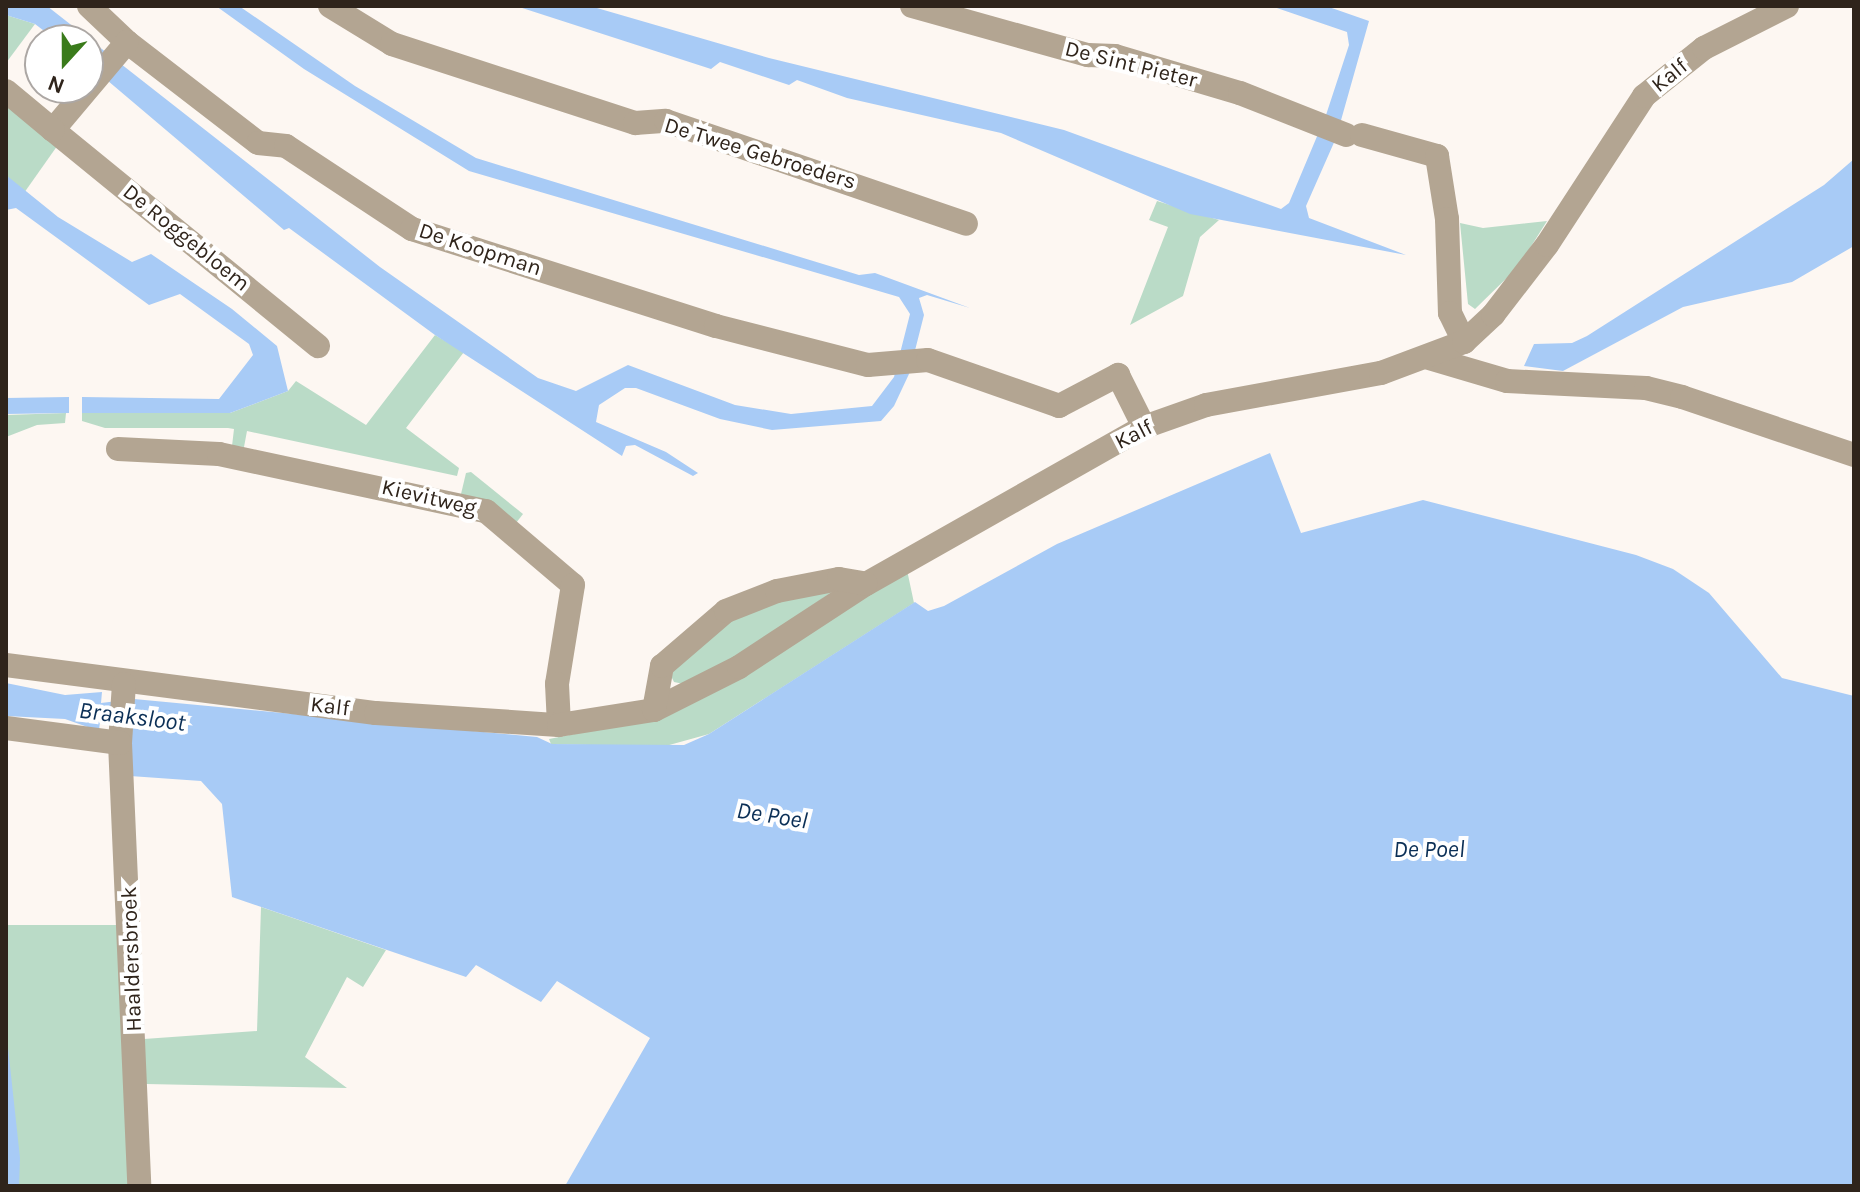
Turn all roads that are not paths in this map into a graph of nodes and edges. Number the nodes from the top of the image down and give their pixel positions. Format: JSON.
{"nodes":[{"id":1,"x":89,"y":6,"type":"edge"},
{"id":2,"x":330,"y":6,"type":"edge"},
{"id":3,"x":912,"y":6,"type":"edge"},
{"id":4,"x":1773,"y":9,"type":"edge"},
{"id":5,"x":122,"y":48,"type":"junction"},
{"id":6,"x":6,"y":91,"type":"edge"},
{"id":7,"x":53,"y":130,"type":"junction"},
{"id":8,"x":966,"y":224,"type":"dead end"},
{"id":9,"x":1464,"y":342,"type":"junction"},
{"id":10,"x":318,"y":346,"type":"dead end"},
{"id":11,"x":1429,"y":358,"type":"junction"},
{"id":12,"x":1144,"y":427,"type":"junction"},
{"id":13,"x":118,"y":449,"type":"dead end"},
{"id":14,"x":1854,"y":455,"type":"edge"},
{"id":15,"x":866,"y":584,"type":"junction"},
{"id":16,"x":6,"y":665,"type":"edge"},
{"id":17,"x":123,"y":689,"type":"junction"},
{"id":18,"x":654,"y":710,"type":"junction"},
{"id":19,"x":559,"y":725,"type":"junction"},
{"id":20,"x":6,"y":728,"type":"edge"},
{"id":21,"x":120,"y":738,"type":"junction"},
{"id":22,"x":139,"y":1186,"type":"edge"}],
"edges":[{"from":1,"to":5,"type":"street","name":"De Koopman"},
{"from":2,"to":8,"type":"street","name":"De Twee Gebroeders"},
{"from":3,"to":9,"type":"street","name":"De Sint Pieter"},
{"from":4,"to":9,"type":"street","name":"Kalf"},
{"from":5,"to":7,"type":"street"},
{"from":5,"to":12,"type":"street","name":"De Koopman"},
{"from":6,"to":7,"type":"street","name":"De Roggebloem"},
{"from":7,"to":10,"type":"street","name":"De Roggebloem"},
{"from":9,"to":11,"type":"street","name":"Kalf"},
{"from":11,"to":12,"type":"street","name":"Kalf"},
{"from":11,"to":14,"type":"street"},
{"from":12,"to":15,"type":"street","name":"Kalf"},
{"from":13,"to":19,"type":"street","name":"Kievitweg"},
{"from":15,"to":18,"type":"street","name":"Kalf"},
{"from":15,"to":18,"type":"street"},
{"from":16,"to":17,"type":"street","name":"Kalf"},
{"from":17,"to":19,"type":"street","name":"Kalf"},
{"from":17,"to":21,"type":"street","name":"Haaldersbroek"},
{"from":18,"to":19,"type":"street","name":"Kalf"},
{"from":20,"to":21,"type":"street"},
{"from":21,"to":22,"type":"street","name":"Haaldersbroek"}]}
